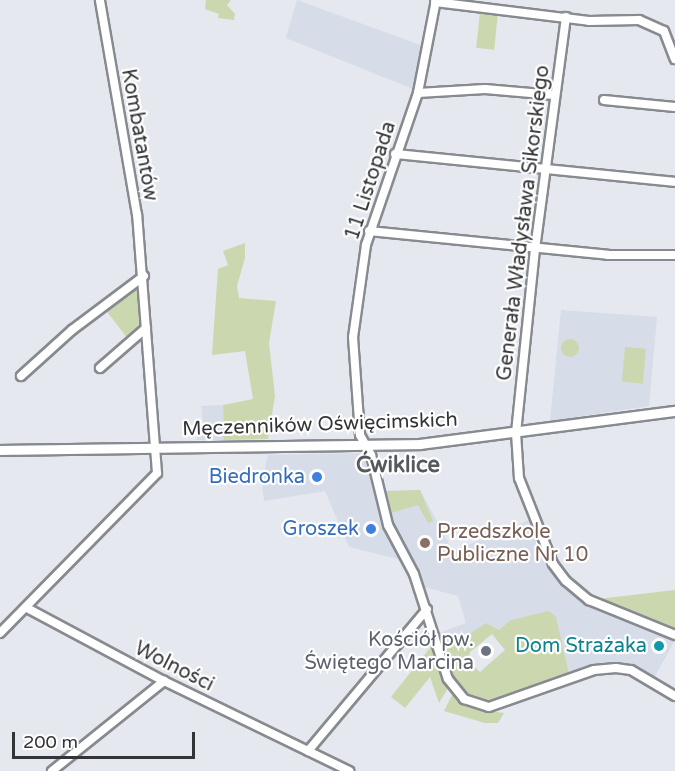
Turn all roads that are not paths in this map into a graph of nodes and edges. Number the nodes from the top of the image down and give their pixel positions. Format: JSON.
{"nodes":[{"id":1,"x":100,"y":0,"type":"edge"},
{"id":2,"x":435,"y":1,"type":"edge"},
{"id":3,"x":566,"y":17,"type":"junction"},
{"id":4,"x":675,"y":59,"type":"edge"},
{"id":5,"x":418,"y":93,"type":"junction"},
{"id":6,"x":555,"y":95,"type":"junction"},
{"id":7,"x":604,"y":100,"type":"dead end"},
{"id":8,"x":675,"y":107,"type":"edge"},
{"id":9,"x":395,"y":154,"type":"junction"},
{"id":10,"x":545,"y":171,"type":"junction"},
{"id":11,"x":675,"y":182,"type":"edge"},
{"id":12,"x":369,"y":231,"type":"junction"},
{"id":13,"x":535,"y":249,"type":"junction"},
{"id":14,"x":675,"y":255,"type":"edge"},
{"id":15,"x":144,"y":276,"type":"junction"},
{"id":16,"x":146,"y":328,"type":"junction"},
{"id":17,"x":100,"y":368,"type":"dead end"},
{"id":18,"x":21,"y":376,"type":"dead end"},
{"id":19,"x":675,"y":411,"type":"edge"},
{"id":20,"x":516,"y":433,"type":"junction"},
{"id":21,"x":364,"y":445,"type":"junction"},
{"id":22,"x":156,"y":448,"type":"junction"},
{"id":23,"x":0,"y":450,"type":"edge"},
{"id":24,"x":27,"y":608,"type":"junction"},
{"id":25,"x":427,"y":609,"type":"junction"},
{"id":26,"x":0,"y":633,"type":"edge"},
{"id":27,"x":675,"y":635,"type":"edge"},
{"id":28,"x":164,"y":681,"type":"junction"},
{"id":29,"x":675,"y":696,"type":"edge"},
{"id":30,"x":308,"y":751,"type":"junction"},
{"id":31,"x":52,"y":771,"type":"edge"},
{"id":32,"x":349,"y":771,"type":"edge"}],
"edges":[{"from":1,"to":15,"type":"street","name":"Kombatantów"},
{"from":2,"to":3,"type":"street"},
{"from":2,"to":5,"type":"street","name":"11 Listopada"},
{"from":3,"to":4,"type":"street"},
{"from":3,"to":6,"type":"street","name":"Generała Władysława Sikorskiego"},
{"from":5,"to":6,"type":"street"},
{"from":5,"to":9,"type":"street","name":"11 Listopada"},
{"from":6,"to":10,"type":"street","name":"Generała Władysława Sikorskiego"},
{"from":7,"to":8,"type":"street"},
{"from":9,"to":10,"type":"street"},
{"from":9,"to":12,"type":"street","name":"11 Listopada"},
{"from":10,"to":11,"type":"street"},
{"from":10,"to":13,"type":"street","name":"Generała Władysława Sikorskiego"},
{"from":12,"to":13,"type":"street"},
{"from":12,"to":21,"type":"street","name":"11 Listopada"},
{"from":13,"to":14,"type":"street"},
{"from":13,"to":20,"type":"street","name":"Generała Władysława Sikorskiego"},
{"from":15,"to":16,"type":"street","name":"Kombatantów"},
{"from":15,"to":18,"type":"street"},
{"from":16,"to":17,"type":"street"},
{"from":16,"to":22,"type":"street","name":"Kombatantów"},
{"from":19,"to":20,"type":"main road","name":"Męczenników Oświęcimskich"},
{"from":20,"to":21,"type":"main road","name":"Męczenników Oświęcimskich"},
{"from":20,"to":27,"type":"street","name":"Generała Władysława Sikorskiego"},
{"from":21,"to":22,"type":"main road","name":"Męczenników Oświęcimskich"},
{"from":21,"to":25,"type":"street","name":"11 Listopada"},
{"from":22,"to":23,"type":"main road","name":"Męczenników Oświęcimskich"},
{"from":22,"to":24,"type":"street","name":"Kombatantów"},
{"from":24,"to":26,"type":"street","name":"Kombatantów"},
{"from":24,"to":28,"type":"street","name":"Wolności"},
{"from":25,"to":29,"type":"street","name":"11 Listopada"},
{"from":25,"to":30,"type":"street"},
{"from":28,"to":30,"type":"street","name":"Wolności"},
{"from":28,"to":31,"type":"street"},
{"from":30,"to":32,"type":"street","name":"Wolności"}]}
